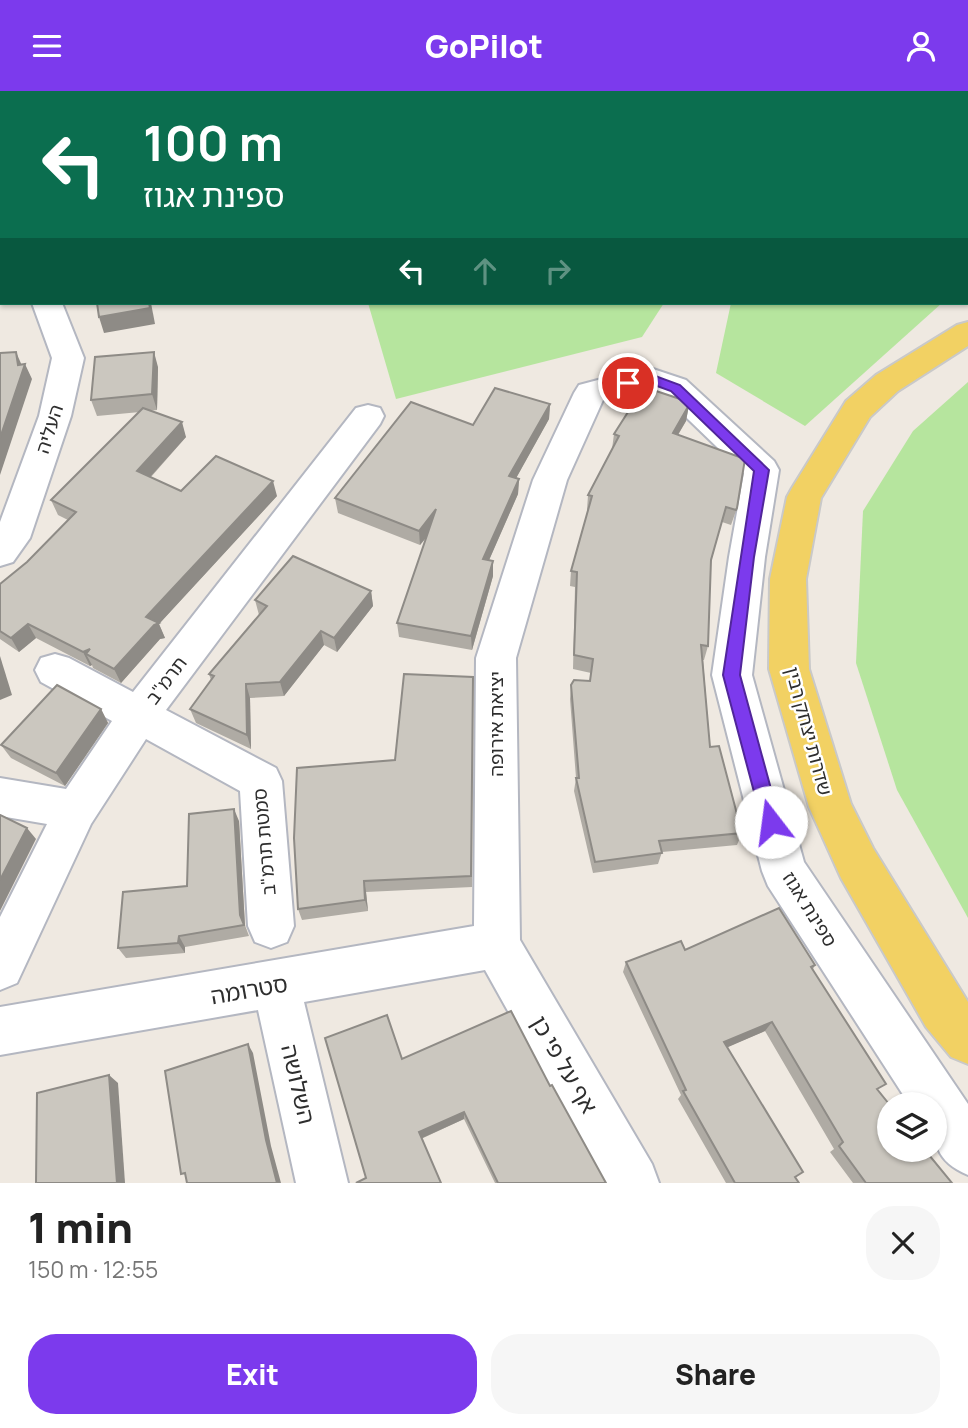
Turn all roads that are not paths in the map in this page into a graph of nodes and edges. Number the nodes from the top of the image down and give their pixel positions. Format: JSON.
{"nodes":[{"id":1,"x":48,"y":305,"type":"edge"},
{"id":2,"x":968,"y":332,"type":"edge"},
{"id":3,"x":590,"y":393,"type":"joint"},
{"id":4,"x":368,"y":416,"type":"dead end"},
{"id":5,"x":0,"y":552,"type":"edge"},
{"id":6,"x":55,"y":670,"type":"dead end"},
{"id":7,"x":139,"y":715,"type":"junction"},
{"id":8,"x":0,"y":797,"type":"edge"},
{"id":9,"x":76,"y":810,"type":"junction"},
{"id":10,"x":271,"y":926,"type":"dead end"},
{"id":11,"x":497,"y":945,"type":"junction"},
{"id":12,"x":0,"y":967,"type":"edge"},
{"id":13,"x":276,"y":985,"type":"junction"},
{"id":14,"x":0,"y":1031,"type":"edge"},
{"id":15,"x":968,"y":1040,"type":"edge"},
{"id":16,"x":968,"y":1149,"type":"edge"},
{"id":17,"x":322,"y":1183,"type":"edge"},
{"id":18,"x":633,"y":1183,"type":"edge"}],
"edges":[{"from":1,"to":5,"type":"street","name":"העליה"},
{"from":2,"to":15,"type":"main road","name":"שדרות יצחק רבין"},
{"from":3,"to":11,"type":"street","name":"יציאת אירופה"},
{"from":3,"to":16,"type":"street","name":"ספינת אגוז"},
{"from":4,"to":7,"type":"street","name":"תרמ\"ב"},
{"from":6,"to":7,"type":"street","name":"סמטת תרמ\"ב"},
{"from":7,"to":9,"type":"street","name":"תרמ\"ב"},
{"from":7,"to":10,"type":"street","name":"סמטת תרמ\"ב"},
{"from":8,"to":9,"type":"street"},
{"from":9,"to":12,"type":"street","name":"תרמ\"ב"},
{"from":11,"to":13,"type":"street","name":"סטרומה"},
{"from":11,"to":18,"type":"street","name":"אף על פי כן"},
{"from":13,"to":14,"type":"street","name":"סטרומה"},
{"from":13,"to":17,"type":"street","name":"השלושה"}]}
